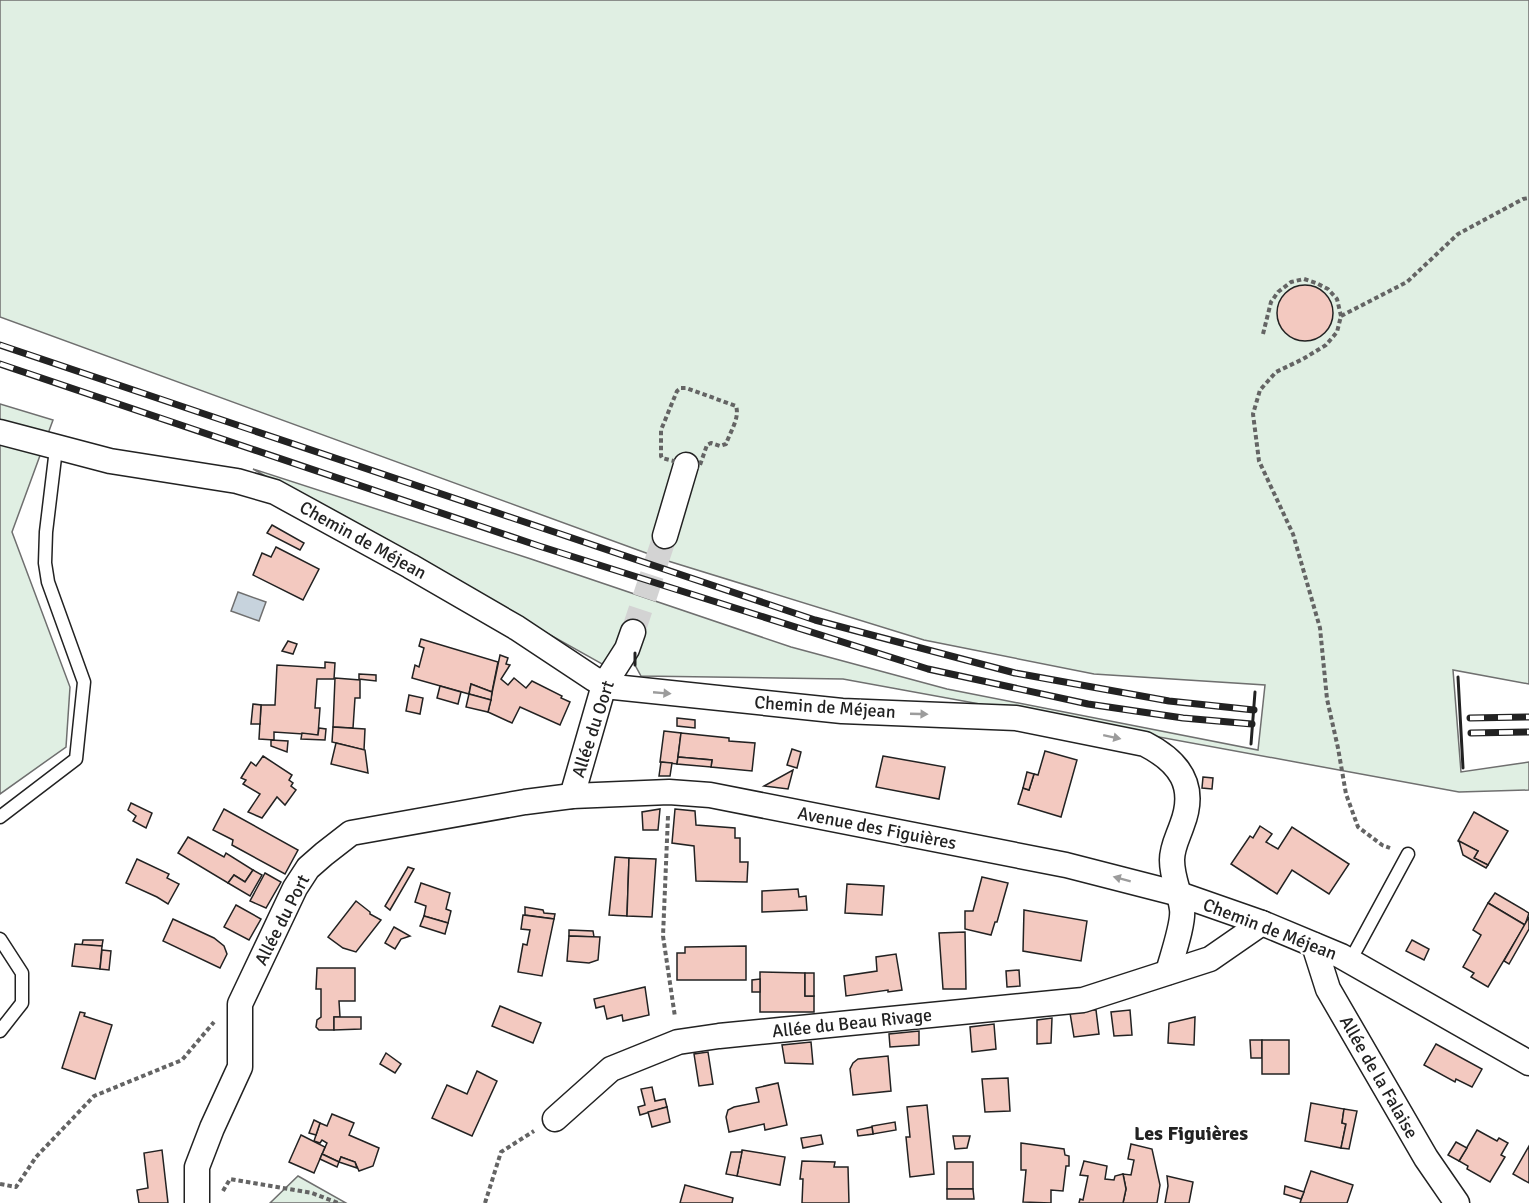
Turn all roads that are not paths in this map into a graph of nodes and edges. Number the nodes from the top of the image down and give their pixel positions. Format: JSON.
{"nodes":[{"id":1,"x":0,"y":432,"type":"edge"},
{"id":2,"x":56,"y":449,"type":"junction"},
{"id":3,"x":686,"y":465,"type":"road end"},
{"id":4,"x":665,"y":536,"type":"tunnel mouth"},
{"id":5,"x":633,"y":632,"type":"tunnel mouth"},
{"id":6,"x":604,"y":684,"type":"junction"},
{"id":7,"x":572,"y":796,"type":"junction"},
{"id":8,"x":0,"y":817,"type":"edge"},
{"id":9,"x":1408,"y":854,"type":"road end"},
{"id":10,"x":1179,"y":894,"type":"junction"},
{"id":11,"x":1262,"y":923,"type":"junction"},
{"id":12,"x":0,"y":939,"type":"edge"},
{"id":13,"x":1314,"y":945,"type":"junction"},
{"id":14,"x":1350,"y":961,"type":"junction"},
{"id":15,"x":1168,"y":972,"type":"junction"},
{"id":16,"x":0,"y":1031,"type":"edge"},
{"id":17,"x":1529,"y":1062,"type":"edge"},
{"id":18,"x":555,"y":1119,"type":"road end"},
{"id":19,"x":197,"y":1203,"type":"edge"},
{"id":20,"x":1457,"y":1203,"type":"edge"}],
"edges":[{"from":1,"to":2,"type":"street","name":"Chemin de Méjean"},
{"from":2,"to":6,"type":"street","name":"Chemin de Méjean"},
{"from":2,"to":8,"type":"lane"},
{"from":3,"to":4,"type":"street"},
{"from":5,"to":6,"type":"street","name":"Allée du Oort"},
{"from":6,"to":7,"type":"street","name":"Allée du Oort"},
{"from":6,"to":10,"type":"street","name":"Chemin de Méjean","one_way":true},
{"from":10,"to":7,"type":"street","name":"Avenue des Figuières","one_way":true},
{"from":7,"to":19,"type":"street","name":"Allée du Port"},
{"from":9,"to":14,"type":"lane"},
{"from":10,"to":11,"type":"street","name":"Chemin de Méjean"},
{"from":10,"to":15,"type":"street"},
{"from":11,"to":13,"type":"street","name":"Chemin de Méjean"},
{"from":11,"to":15,"type":"street","name":"Allée du Beau Rivage"},
{"from":12,"to":16,"type":"lane"},
{"from":13,"to":14,"type":"street","name":"Chemin de Méjean"},
{"from":13,"to":20,"type":"street","name":"Allée de la Falaise"},
{"from":14,"to":17,"type":"street","name":"Chemin de Méjean"},
{"from":15,"to":18,"type":"street","name":"Allée du Beau Rivage"}]}
